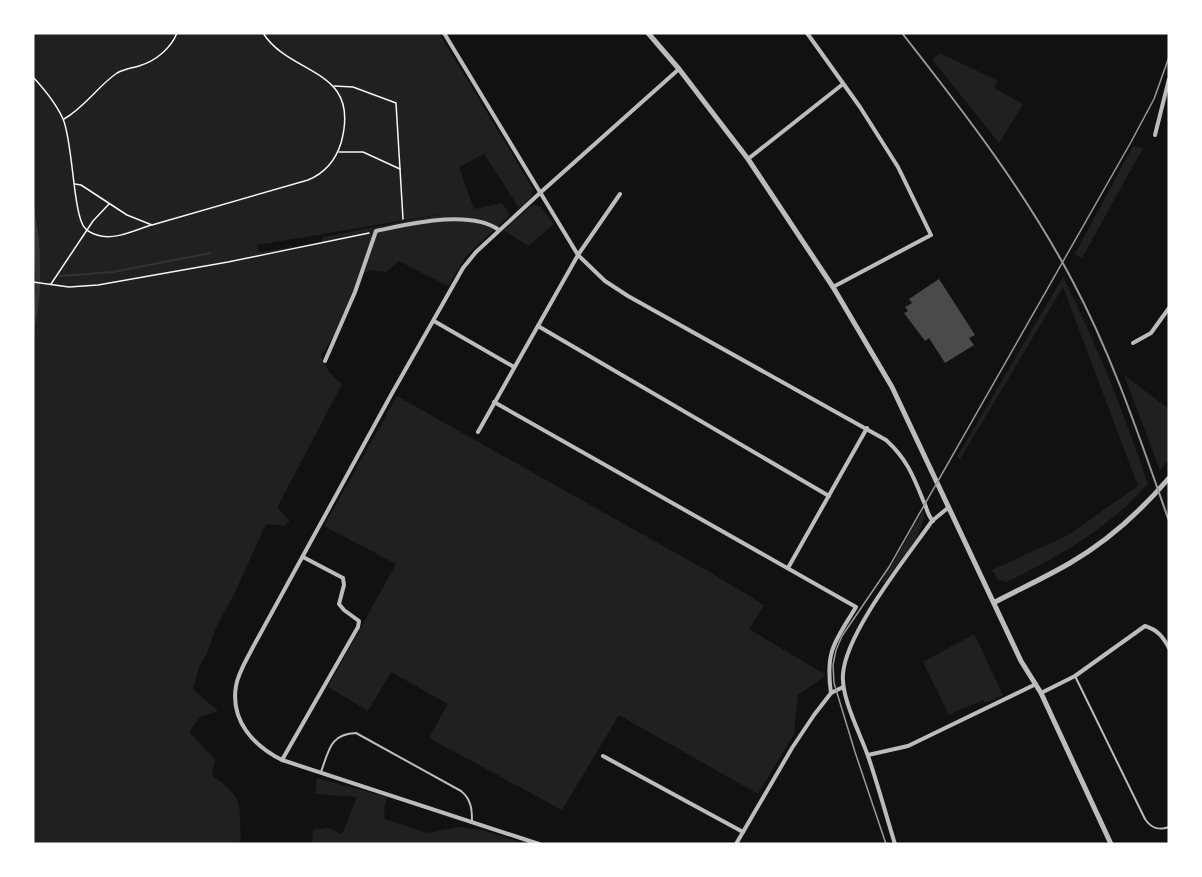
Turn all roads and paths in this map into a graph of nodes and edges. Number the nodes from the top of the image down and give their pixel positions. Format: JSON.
{"nodes":[{"id":1,"x":177,"y":33,"type":"edge"},
{"id":2,"x":263,"y":33,"type":"edge"},
{"id":3,"x":444,"y":33,"type":"edge"},
{"id":4,"x":648,"y":33,"type":"edge"},
{"id":5,"x":807,"y":33,"type":"edge"},
{"id":6,"x":679,"y":69,"type":"junction"},
{"id":7,"x":33,"y":77,"type":"edge"},
{"id":8,"x":1169,"y":79,"type":"edge"},
{"id":9,"x":843,"y":84,"type":"junction"},
{"id":10,"x":334,"y":86,"type":"junction"},
{"id":11,"x":63,"y":119,"type":"junction"},
{"id":12,"x":1155,"y":135,"type":"dead end"},
{"id":13,"x":338,"y":152,"type":"junction"},
{"id":14,"x":748,"y":159,"type":"junction"},
{"id":15,"x":400,"y":169,"type":"junction"},
{"id":16,"x":75,"y":184,"type":"junction"},
{"id":17,"x":541,"y":192,"type":"junction"},
{"id":18,"x":621,"y":194,"type":"dead end"},
{"id":19,"x":109,"y":204,"type":"junction"},
{"id":20,"x":152,"y":225,"type":"junction"},
{"id":21,"x":404,"y":225,"type":"junction"},
{"id":22,"x":87,"y":230,"type":"junction"},
{"id":23,"x":499,"y":230,"type":"junction"},
{"id":24,"x":376,"y":231,"type":"junction"},
{"id":25,"x":578,"y":255,"type":"junction"},
{"id":26,"x":33,"y":282,"type":"edge"},
{"id":27,"x":50,"y":284,"type":"junction"},
{"id":28,"x":833,"y":287,"type":"junction"},
{"id":29,"x":1169,"y":308,"type":"edge"},
{"id":30,"x":434,"y":321,"type":"junction"},
{"id":31,"x":538,"y":326,"type":"junction"},
{"id":32,"x":1133,"y":344,"type":"dead end"},
{"id":33,"x":325,"y":361,"type":"dead end"},
{"id":34,"x":514,"y":367,"type":"junction"},
{"id":35,"x":495,"y":402,"type":"junction"},
{"id":36,"x":867,"y":428,"type":"junction"},
{"id":37,"x":478,"y":432,"type":"dead end"},
{"id":38,"x":1169,"y":478,"type":"edge"},
{"id":39,"x":829,"y":496,"type":"junction"},
{"id":40,"x":950,"y":507,"type":"junction"},
{"id":41,"x":933,"y":521,"type":"junction"},
{"id":42,"x":303,"y":557,"type":"junction"},
{"id":43,"x":788,"y":568,"type":"junction"},
{"id":44,"x":995,"y":602,"type":"junction"},
{"id":45,"x":1169,"y":648,"type":"edge"},
{"id":46,"x":1075,"y":676,"type":"junction"},
{"id":47,"x":1036,"y":684,"type":"junction"},
{"id":48,"x":843,"y":687,"type":"junction"},
{"id":49,"x":831,"y":693,"type":"junction"},
{"id":50,"x":1041,"y":693,"type":"junction"},
{"id":51,"x":868,"y":755,"type":"junction"},
{"id":52,"x":603,"y":756,"type":"dead end"},
{"id":53,"x":282,"y":760,"type":"junction"},
{"id":54,"x":321,"y":772,"type":"junction"},
{"id":55,"x":472,"y":822,"type":"junction"},
{"id":56,"x":1169,"y":827,"type":"edge"},
{"id":57,"x":743,"y":832,"type":"junction"},
{"id":58,"x":539,"y":844,"type":"edge"},
{"id":59,"x":736,"y":844,"type":"edge"},
{"id":60,"x":895,"y":844,"type":"edge"},
{"id":61,"x":1111,"y":844,"type":"edge"}],
"edges":[{"from":1,"to":11,"type":"path"},
{"from":2,"to":10,"type":"path"},
{"from":3,"to":17,"type":"street"},
{"from":4,"to":6,"type":"street"},
{"from":5,"to":9,"type":"street"},
{"from":6,"to":14,"type":"street"},
{"from":6,"to":17,"type":"street"},
{"from":7,"to":11,"type":"path"},
{"from":8,"to":12,"type":"street"},
{"from":9,"to":14,"type":"street"},
{"from":9,"to":28,"type":"street"},
{"from":10,"to":13,"type":"path"},
{"from":10,"to":15,"type":"path"},
{"from":11,"to":16,"type":"path"},
{"from":13,"to":15,"type":"path"},
{"from":13,"to":20,"type":"path"},
{"from":14,"to":28,"type":"street"},
{"from":15,"to":21,"type":"path"},
{"from":16,"to":19,"type":"path"},
{"from":16,"to":22,"type":"path"},
{"from":17,"to":23,"type":"street"},
{"from":17,"to":25,"type":"street"},
{"from":18,"to":25,"type":"street"},
{"from":19,"to":20,"type":"path"},
{"from":19,"to":22,"type":"path"},
{"from":20,"to":22,"type":"path"},
{"from":21,"to":23,"type":"street"},
{"from":21,"to":24,"type":"street"},
{"from":22,"to":27,"type":"path"},
{"from":23,"to":30,"type":"street"},
{"from":24,"to":27,"type":"path"},
{"from":24,"to":33,"type":"street"},
{"from":25,"to":31,"type":"street"},
{"from":25,"to":36,"type":"street"},
{"from":26,"to":27,"type":"path"},
{"from":28,"to":40,"type":"street"},
{"from":29,"to":32,"type":"street"},
{"from":30,"to":34,"type":"street"},
{"from":30,"to":42,"type":"street"},
{"from":31,"to":34,"type":"street"},
{"from":31,"to":39,"type":"street"},
{"from":34,"to":35,"type":"street"},
{"from":35,"to":37,"type":"street"},
{"from":35,"to":43,"type":"street"},
{"from":36,"to":39,"type":"street"},
{"from":36,"to":41,"type":"street"},
{"from":38,"to":44,"type":"street"},
{"from":39,"to":43,"type":"street"},
{"from":40,"to":41,"type":"street"},
{"from":40,"to":44,"type":"street"},
{"from":41,"to":48,"type":"street"},
{"from":42,"to":53,"type":"street"},
{"from":42,"to":53,"type":"street"},
{"from":43,"to":49,"type":"street"},
{"from":44,"to":47,"type":"street"},
{"from":45,"to":46,"type":"street"},
{"from":46,"to":50,"type":"street"},
{"from":46,"to":56,"type":"lane"},
{"from":47,"to":50,"type":"street"},
{"from":47,"to":51,"type":"street"},
{"from":48,"to":49,"type":"street"},
{"from":48,"to":51,"type":"street"},
{"from":49,"to":57,"type":"street"},
{"from":50,"to":61,"type":"street"},
{"from":51,"to":60,"type":"street"},
{"from":52,"to":57,"type":"street"},
{"from":53,"to":54,"type":"street"},
{"from":54,"to":55,"type":"street"},
{"from":54,"to":55,"type":"lane"},
{"from":55,"to":58,"type":"street"},
{"from":57,"to":59,"type":"street"}]}
